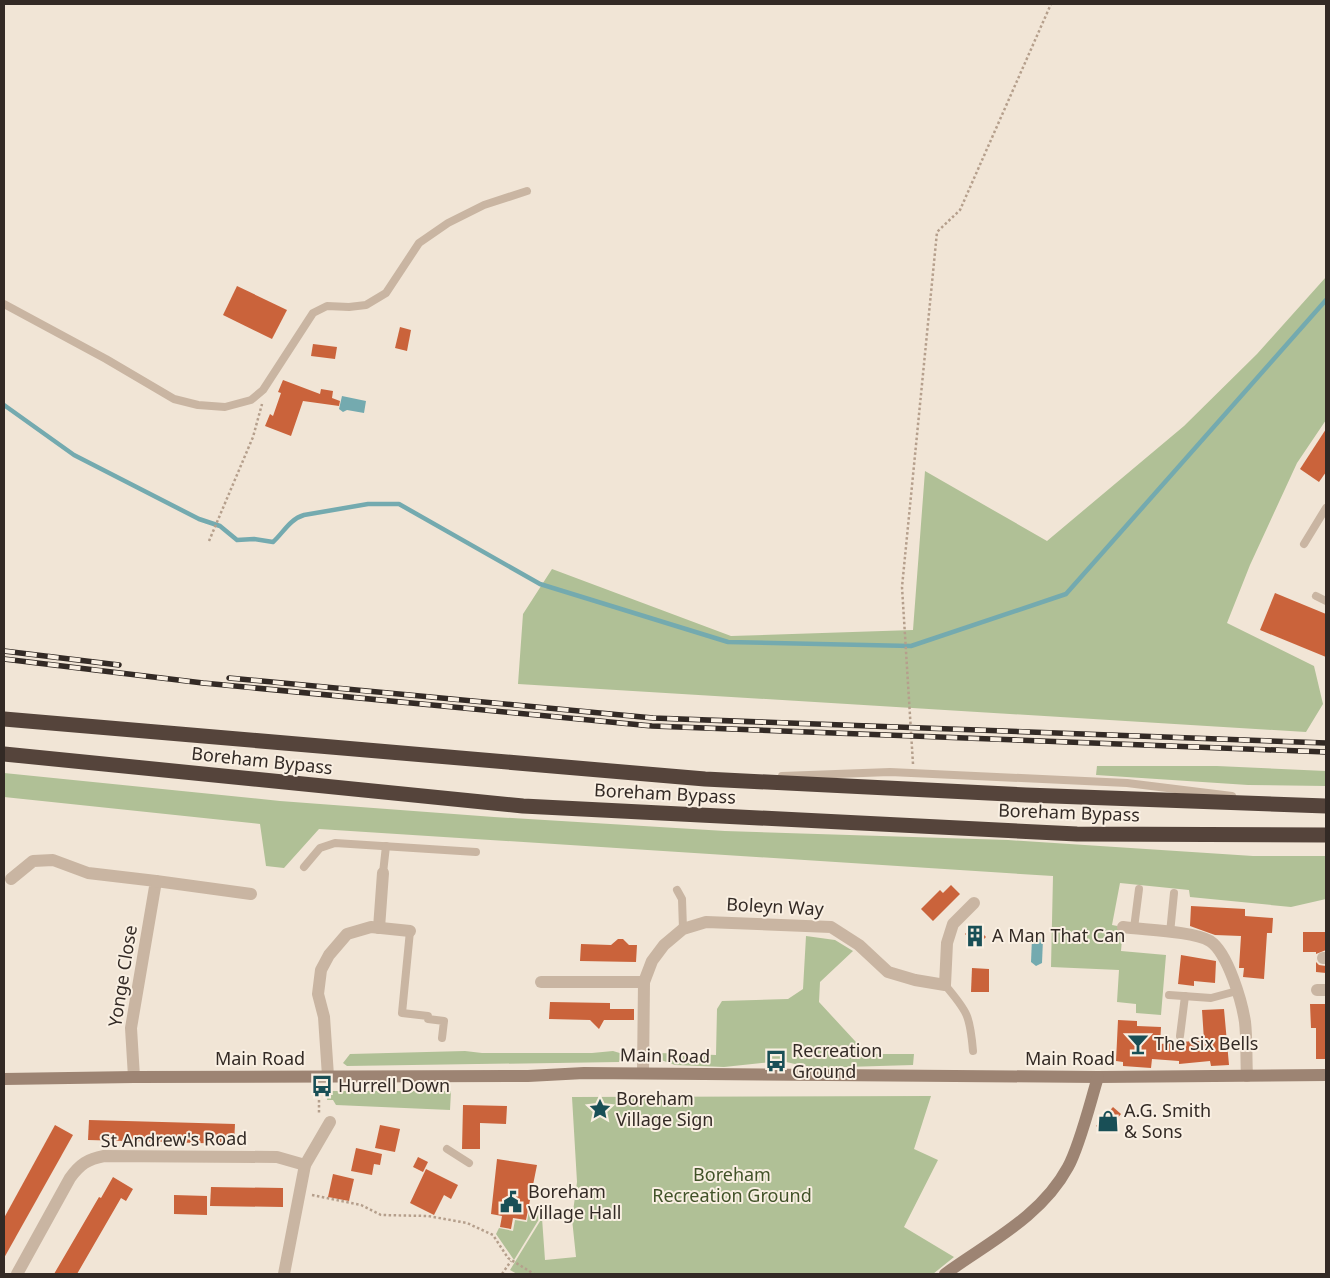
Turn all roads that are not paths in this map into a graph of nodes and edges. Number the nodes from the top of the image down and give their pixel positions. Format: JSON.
{"nodes":[{"id":1,"x":526,"y":191,"type":"dead end"},
{"id":2,"x":4,"y":304,"type":"edge"},
{"id":3,"x":1326,"y":508,"type":"edge"},
{"id":4,"x":1304,"y":544,"type":"dead end"},
{"id":5,"x":1316,"y":596,"type":"dead end"},
{"id":6,"x":1326,"y":601,"type":"edge"},
{"id":7,"x":4,"y":719,"type":"edge"},
{"id":8,"x":4,"y":754,"type":"edge"},
{"id":9,"x":705,"y":779,"type":"junction"},
{"id":10,"x":1320,"y":806,"type":"edge"},
{"id":11,"x":1326,"y":836,"type":"edge"},
{"id":12,"x":386,"y":846,"type":"junction"},
{"id":13,"x":476,"y":852,"type":"dead end"},
{"id":14,"x":304,"y":866,"type":"dead end"},
{"id":15,"x":383,"y":873,"type":"joint"},
{"id":16,"x":11,"y":879,"type":"dead end"},
{"id":17,"x":156,"y":881,"type":"junction"},
{"id":18,"x":1139,"y":889,"type":"dead end"},
{"id":19,"x":677,"y":890,"type":"dead end"},
{"id":20,"x":1174,"y":893,"type":"dead end"},
{"id":21,"x":250,"y":894,"type":"dead end"},
{"id":22,"x":974,"y":903,"type":"dead end"},
{"id":23,"x":379,"y":928,"type":"junction"},
{"id":24,"x":1128,"y":928,"type":"joint"},
{"id":25,"x":683,"y":929,"type":"junction"},
{"id":26,"x":410,"y":931,"type":"joint"},
{"id":27,"x":1170,"y":933,"type":"junction"},
{"id":28,"x":541,"y":982,"type":"dead end"},
{"id":29,"x":644,"y":982,"type":"junction"},
{"id":30,"x":946,"y":985,"type":"junction"},
{"id":31,"x":1237,"y":991,"type":"junction"},
{"id":32,"x":1169,"y":995,"type":"dead end"},
{"id":33,"x":1185,"y":996,"type":"junction"},
{"id":34,"x":1180,"y":1036,"type":"dead end"},
{"id":35,"x":442,"y":1038,"type":"dead end"},
{"id":36,"x":973,"y":1052,"type":"dead end"},
{"id":37,"x":642,"y":1073,"type":"junction"},
{"id":38,"x":1326,"y":1075,"type":"edge"},
{"id":39,"x":322,"y":1076,"type":"junction"},
{"id":40,"x":1247,"y":1076,"type":"junction"},
{"id":41,"x":134,"y":1077,"type":"junction"},
{"id":42,"x":1098,"y":1077,"type":"junction"},
{"id":43,"x":4,"y":1079,"type":"edge"},
{"id":44,"x":330,"y":1122,"type":"dead end"},
{"id":45,"x":447,"y":1149,"type":"dead end"},
{"id":46,"x":469,"y":1163,"type":"dead end"},
{"id":47,"x":304,"y":1165,"type":"junction"},
{"id":48,"x":17,"y":1274,"type":"edge"},
{"id":49,"x":284,"y":1274,"type":"edge"},
{"id":50,"x":945,"y":1274,"type":"edge"}],
"edges":[{"from":1,"to":2,"type":"lane"},
{"from":3,"to":4,"type":"lane"},
{"from":5,"to":6,"type":"lane"},
{"from":7,"to":9,"type":"highway","name":"Boreham Bypass"},
{"from":8,"to":11,"type":"highway","name":"Boreham Bypass"},
{"from":9,"to":10,"type":"highway","name":"Boreham Bypass"},
{"from":9,"to":10,"type":"lane"},
{"from":12,"to":13,"type":"lane"},
{"from":12,"to":14,"type":"lane"},
{"from":12,"to":15,"type":"lane"},
{"from":15,"to":23,"type":"street"},
{"from":16,"to":17,"type":"street"},
{"from":17,"to":21,"type":"street"},
{"from":17,"to":41,"type":"street","name":"Yonge Close"},
{"from":18,"to":24,"type":"lane"},
{"from":19,"to":25,"type":"lane"},
{"from":20,"to":27,"type":"lane"},
{"from":22,"to":30,"type":"street"},
{"from":23,"to":26,"type":"street"},
{"from":23,"to":39,"type":"street"},
{"from":24,"to":27,"type":"street"},
{"from":25,"to":29,"type":"street","name":"Boleyn Way"},
{"from":25,"to":30,"type":"street","name":"Boleyn Way"},
{"from":26,"to":35,"type":"lane"},
{"from":27,"to":31,"type":"street"},
{"from":28,"to":29,"type":"street"},
{"from":29,"to":37,"type":"street","name":"Boleyn Way"},
{"from":30,"to":36,"type":"lane"},
{"from":31,"to":33,"type":"lane"},
{"from":31,"to":40,"type":"street"},
{"from":32,"to":33,"type":"lane"},
{"from":33,"to":34,"type":"lane"},
{"from":37,"to":39,"type":"main road","name":"Main Road"},
{"from":37,"to":42,"type":"main road","name":"Main Road"},
{"from":38,"to":40,"type":"main road","name":"Main Road"},
{"from":39,"to":41,"type":"main road","name":"Main Road"},
{"from":40,"to":42,"type":"main road","name":"Main Road"},
{"from":41,"to":43,"type":"main road","name":"Main Road"},
{"from":42,"to":50,"type":"main road"},
{"from":44,"to":47,"type":"street"},
{"from":45,"to":46,"type":"lane"},
{"from":47,"to":48,"type":"street","name":"St Andrew's Road"},
{"from":47,"to":49,"type":"street"}]}
